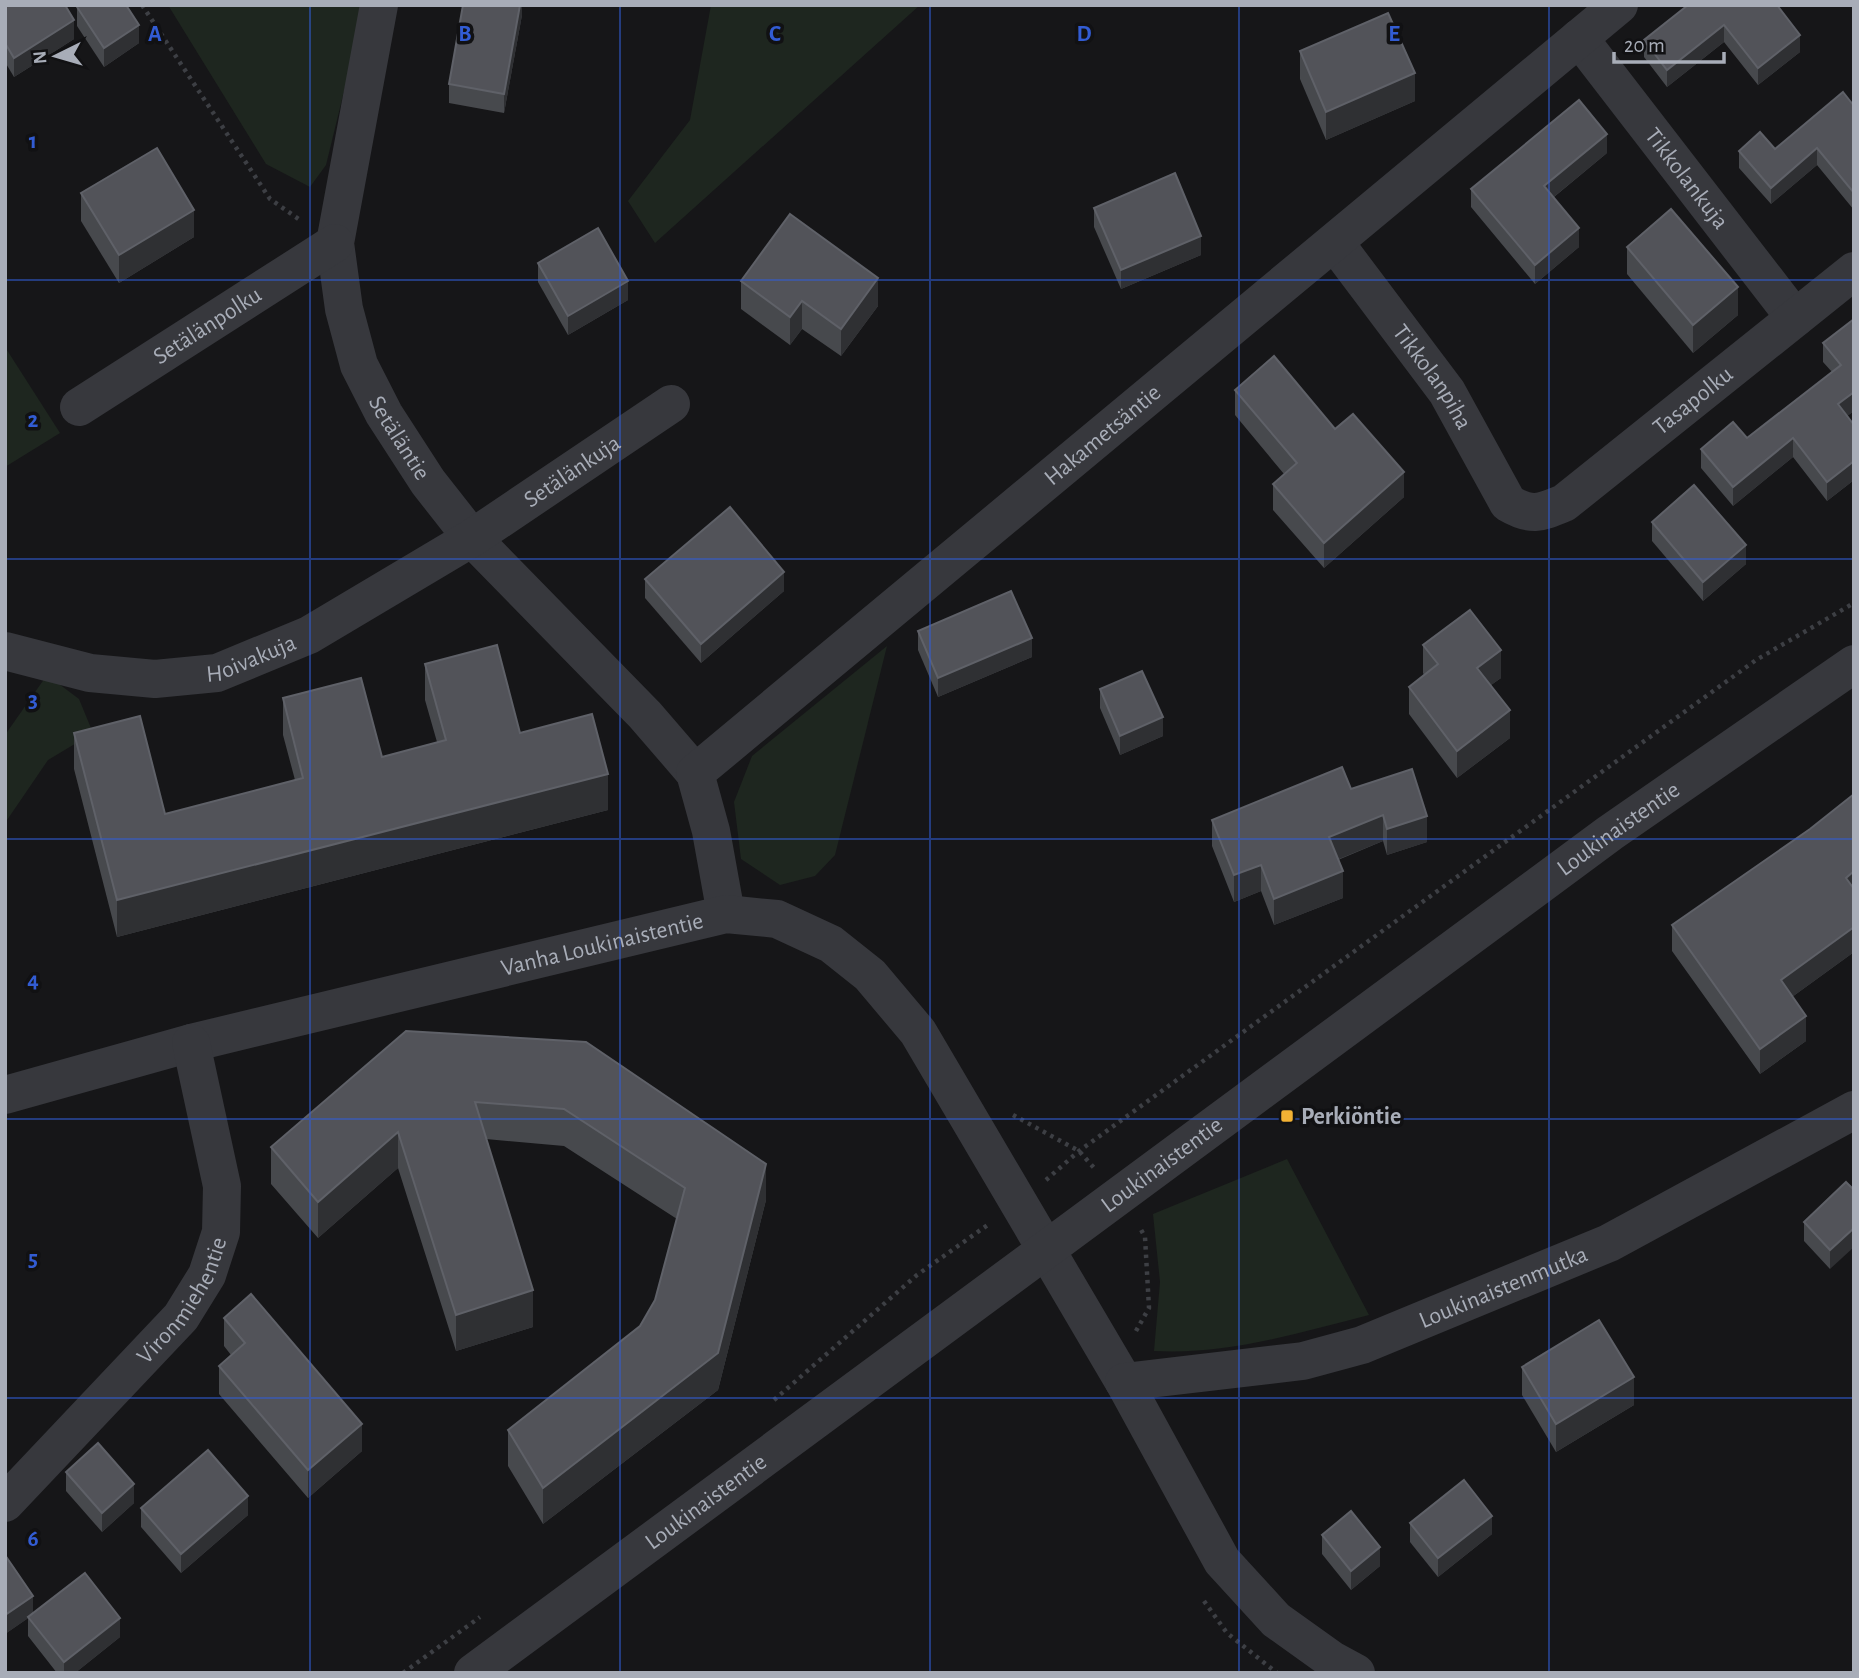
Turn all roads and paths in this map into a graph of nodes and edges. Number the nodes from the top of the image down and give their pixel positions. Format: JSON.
{"nodes":[{"id":1,"x":142,"y":5,"type":"edge"},
{"id":2,"x":379,"y":5,"type":"edge"},
{"id":3,"x":1619,"y":5,"type":"edge"},
{"id":4,"x":1579,"y":38,"type":"junction"},
{"id":5,"x":335,"y":243,"type":"junction"},
{"id":6,"x":1335,"y":243,"type":"junction"},
{"id":7,"x":1854,"y":271,"type":"edge"},
{"id":8,"x":1796,"y":318,"type":"junction"},
{"id":9,"x":671,"y":404,"type":"dead end"},
{"id":10,"x":79,"y":407,"type":"dead end"},
{"id":11,"x":1525,"y":513,"type":"joint"},
{"id":12,"x":472,"y":538,"type":"junction"},
{"id":13,"x":1854,"y":603,"type":"edge"},
{"id":14,"x":5,"y":651,"type":"edge"},
{"id":15,"x":1854,"y":664,"type":"edge"},
{"id":16,"x":695,"y":773,"type":"junction"},
{"id":17,"x":726,"y":914,"type":"junction"},
{"id":18,"x":191,"y":1043,"type":"junction"},
{"id":19,"x":5,"y":1095,"type":"edge"},
{"id":20,"x":1854,"y":1110,"type":"edge"},
{"id":21,"x":1019,"y":1203,"type":"junction"},
{"id":22,"x":1046,"y":1249,"type":"junction"},
{"id":23,"x":1124,"y":1382,"type":"junction"},
{"id":24,"x":763,"y":1408,"type":"dead end"},
{"id":25,"x":5,"y":1503,"type":"edge"},
{"id":26,"x":490,"y":1609,"type":"dead end"},
{"id":27,"x":403,"y":1673,"type":"edge"},
{"id":28,"x":473,"y":1673,"type":"edge"},
{"id":29,"x":1356,"y":1673,"type":"edge"}],
"edges":[{"from":1,"to":5,"type":"path"},
{"from":2,"to":5,"type":"street","name":"Setäläntie"},
{"from":3,"to":4,"type":"street","name":"Hakametsäntie"},
{"from":4,"to":6,"type":"street","name":"Hakametsäntie"},
{"from":4,"to":8,"type":"street","name":"Tikkolankuja"},
{"from":5,"to":10,"type":"street","name":"Setälänpolku"},
{"from":5,"to":12,"type":"street","name":"Setäläntie"},
{"from":6,"to":11,"type":"street","name":"Tikkolanpiha"},
{"from":6,"to":16,"type":"street","name":"Hakametsäntie"},
{"from":7,"to":8,"type":"street","name":"Tasapolku"},
{"from":8,"to":11,"type":"street","name":"Tasapolku"},
{"from":9,"to":12,"type":"street","name":"Setälänkuja"},
{"from":12,"to":14,"type":"street","name":"Hoivakuja"},
{"from":12,"to":16,"type":"street","name":"Setäläntie"},
{"from":13,"to":21,"type":"path"},
{"from":15,"to":22,"type":"street","name":"Loukinaistentie"},
{"from":16,"to":17,"type":"street"},
{"from":17,"to":18,"type":"street","name":"Vanha Loukinaistentie"},
{"from":17,"to":21,"type":"street","name":"Vanha Loukinaistentie"},
{"from":18,"to":19,"type":"street","name":"Vanha Loukinaistentie"},
{"from":18,"to":25,"type":"street","name":"Vironmiehentie"},
{"from":20,"to":23,"type":"street","name":"Loukinaistenmutka"},
{"from":21,"to":22,"type":"street","name":"Vanha Loukinaistentie"},
{"from":21,"to":24,"type":"path"},
{"from":22,"to":23,"type":"street"},
{"from":22,"to":28,"type":"street","name":"Loukinaistentie"},
{"from":23,"to":29,"type":"street"},
{"from":26,"to":27,"type":"path"}]}
